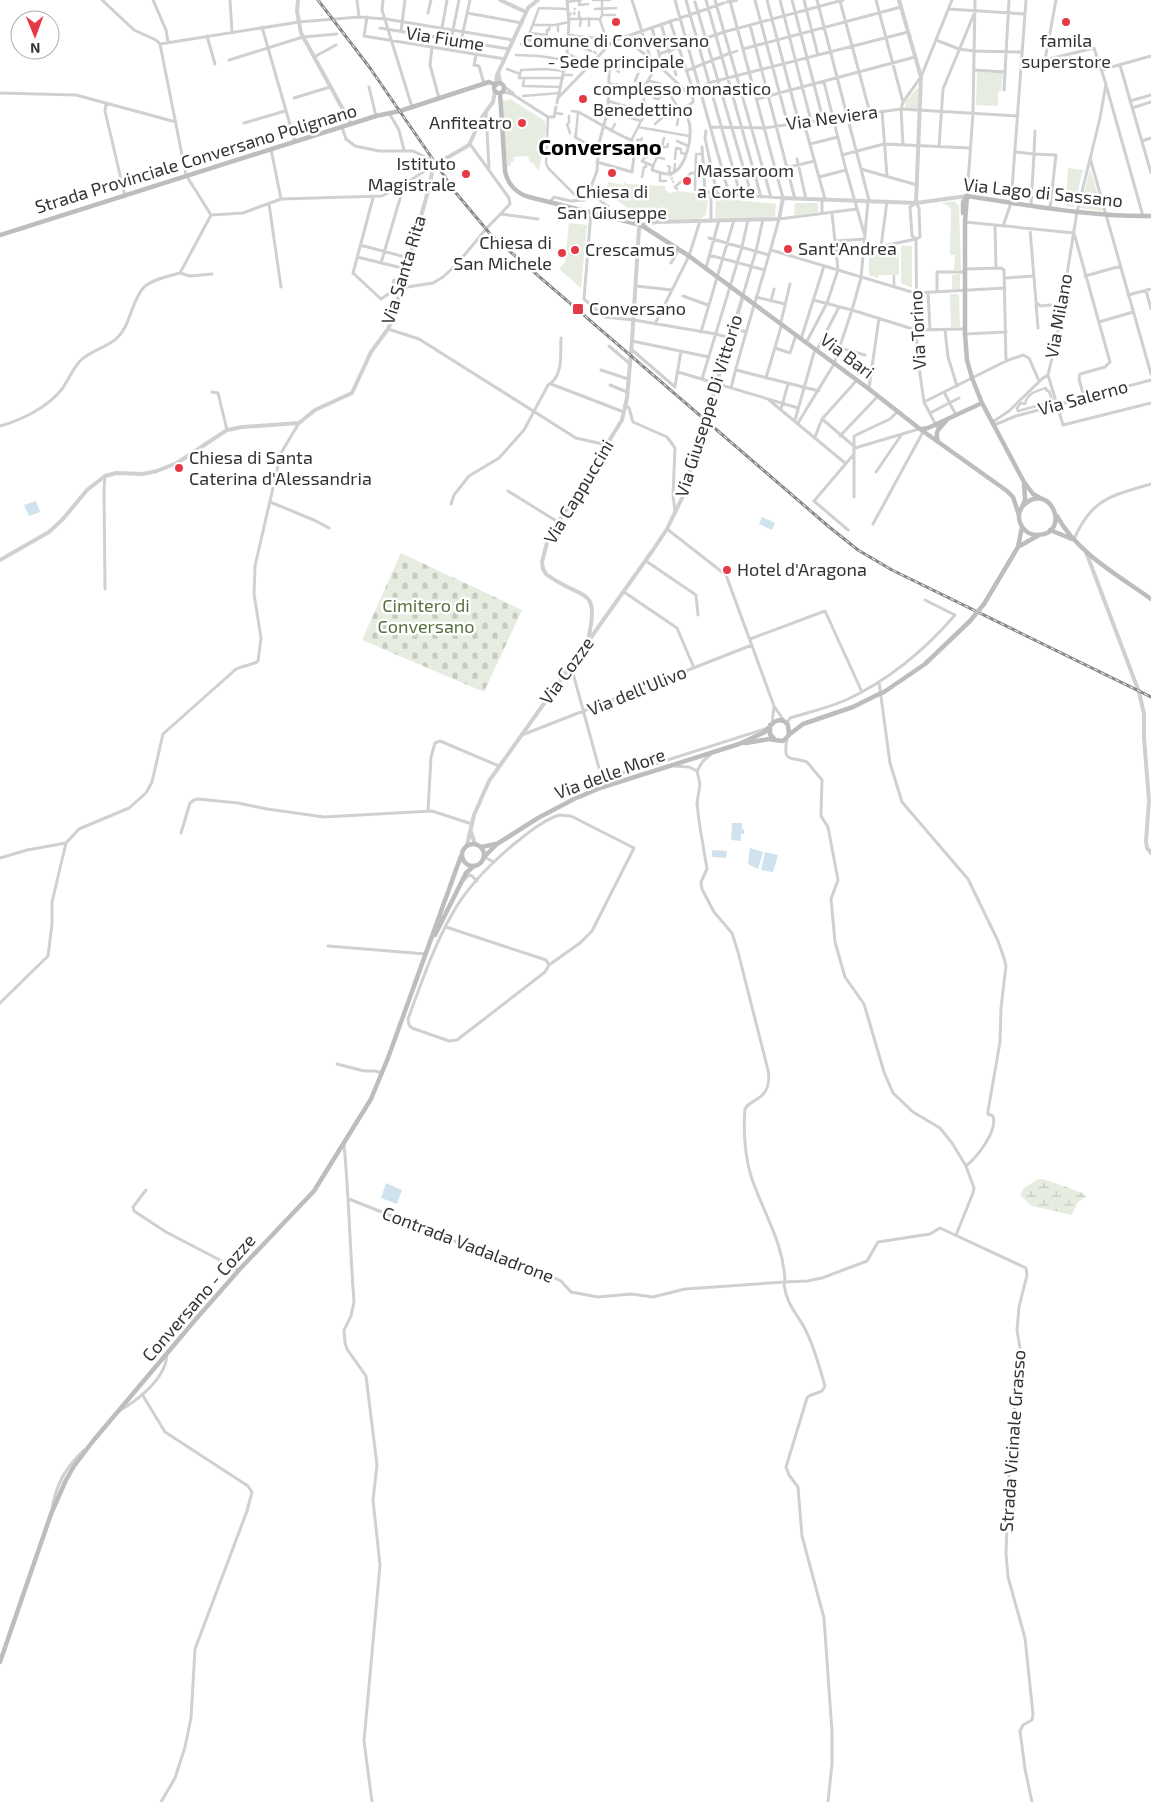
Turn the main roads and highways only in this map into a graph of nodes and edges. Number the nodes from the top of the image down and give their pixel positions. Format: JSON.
{"nodes":[{"id":1,"x":516,"y":191,"type":"joint"},
{"id":2,"x":968,"y":196,"type":"junction"},
{"id":3,"x":1151,"y":216,"type":"edge"},
{"id":4,"x":965,"y":222,"type":"junction"},
{"id":5,"x":0,"y":234,"type":"edge"},
{"id":6,"x":982,"y":403,"type":"junction"},
{"id":7,"x":929,"y":429,"type":"junction"},
{"id":8,"x":938,"y":442,"type":"junction"},
{"id":9,"x":1024,"y":482,"type":"junction"},
{"id":10,"x":1042,"y":499,"type":"junction"},
{"id":11,"x":1023,"y":506,"type":"junction"},
{"id":12,"x":1019,"y":515,"type":"junction"},
{"id":13,"x":1056,"y":515,"type":"junction"},
{"id":14,"x":1022,"y":527,"type":"junction"},
{"id":15,"x":1050,"y":530,"type":"junction"},
{"id":16,"x":1039,"y":535,"type":"junction"},
{"id":17,"x":1074,"y":539,"type":"junction"},
{"id":18,"x":1018,"y":547,"type":"junction"},
{"id":19,"x":1151,"y":599,"type":"edge"},
{"id":20,"x":786,"y":723,"type":"junction"},
{"id":21,"x":803,"y":724,"type":"junction"},
{"id":22,"x":770,"y":726,"type":"junction"},
{"id":23,"x":788,"y":736,"type":"junction"},
{"id":24,"x":776,"y":740,"type":"junction"},
{"id":25,"x":739,"y":744,"type":"junction"},
{"id":26,"x":497,"y":844,"type":"junction"},
{"id":27,"x":481,"y":847,"type":"junction"},
{"id":28,"x":461,"y":856,"type":"junction"},
{"id":29,"x":484,"y":857,"type":"junction"},
{"id":30,"x":474,"y":866,"type":"junction"},
{"id":31,"x":426,"y":954,"type":"junction"},
{"id":32,"x":0,"y":1662,"type":"edge"}],
"edges":[{"from":1,"to":5,"type":"main road","name":"Strada Provinciale Conversano Polignano"},
{"from":1,"to":7,"type":"main road","name":"Via Bari"},
{"from":2,"to":3,"type":"main road","name":"Via Lago di Sassano"},
{"from":2,"to":4,"type":"main road"},
{"from":2,"to":4,"type":"main road"},
{"from":4,"to":6,"type":"main road"},
{"from":6,"to":7,"type":"main road"},
{"from":6,"to":9,"type":"main road"},
{"from":7,"to":8,"type":"main road","name":"Via Bari"},
{"from":7,"to":8,"type":"main road"},
{"from":8,"to":12,"type":"main road","name":"Via Bari"},
{"from":9,"to":10,"type":"main road"},
{"from":9,"to":11,"type":"main road"},
{"from":10,"to":11,"type":"main road"},
{"from":10,"to":13,"type":"main road"},
{"from":11,"to":12,"type":"main road"},
{"from":12,"to":14,"type":"main road"},
{"from":13,"to":15,"type":"main road"},
{"from":13,"to":17,"type":"main road"},
{"from":14,"to":16,"type":"main road"},
{"from":14,"to":18,"type":"main road"},
{"from":15,"to":16,"type":"main road"},
{"from":15,"to":17,"type":"main road"},
{"from":16,"to":18,"type":"main road"},
{"from":17,"to":19,"type":"main road"},
{"from":18,"to":21,"type":"main road","bridge":true},
{"from":20,"to":21,"type":"main road"},
{"from":20,"to":22,"type":"main road"},
{"from":20,"to":23,"type":"main road"},
{"from":21,"to":23,"type":"main road"},
{"from":22,"to":24,"type":"main road"},
{"from":22,"to":25,"type":"main road"},
{"from":23,"to":24,"type":"main road"},
{"from":24,"to":25,"type":"main road"},
{"from":25,"to":26,"type":"main road","name":"Via delle More"},
{"from":26,"to":27,"type":"main road"},
{"from":26,"to":29,"type":"main road"},
{"from":27,"to":28,"type":"main road"},
{"from":27,"to":29,"type":"main road"},
{"from":28,"to":30,"type":"main road"},
{"from":28,"to":31,"type":"main road"},
{"from":29,"to":30,"type":"main road"},
{"from":30,"to":31,"type":"main road"},
{"from":31,"to":32,"type":"main road","name":"Conversano - Cozze"}]}
